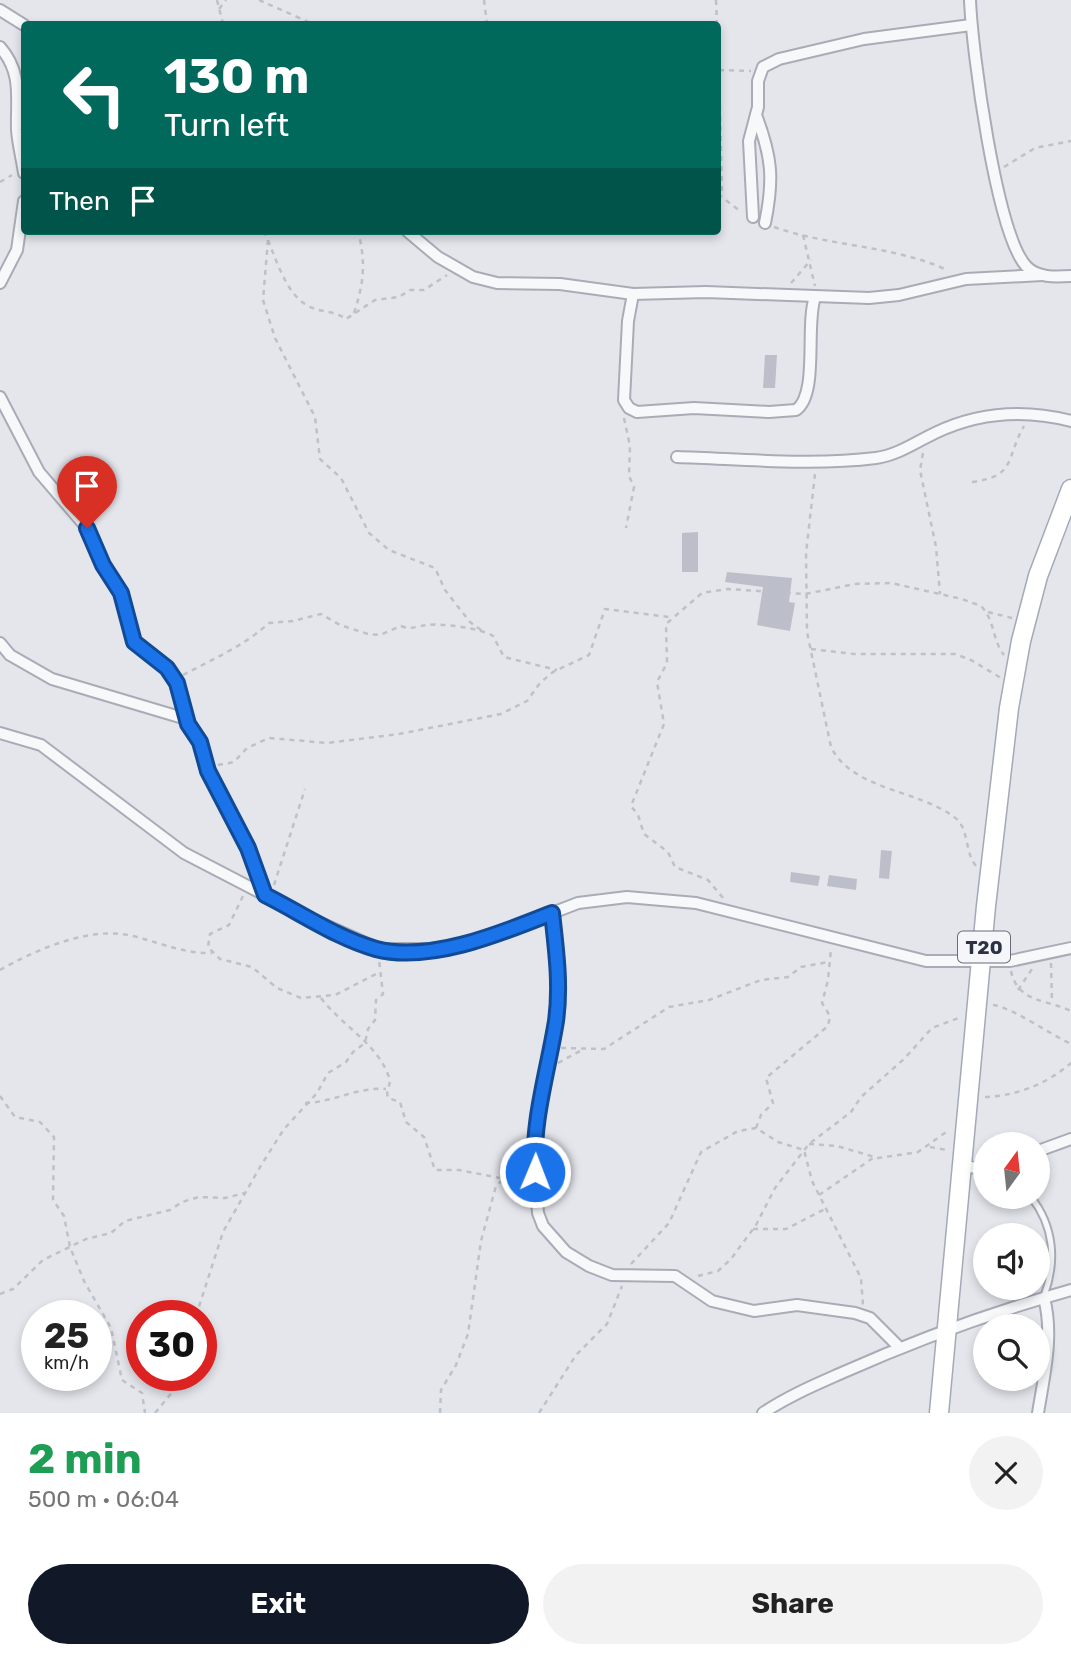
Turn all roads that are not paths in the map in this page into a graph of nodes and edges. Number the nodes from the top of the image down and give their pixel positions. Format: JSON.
{"nodes":[{"id":1,"x":970,"y":0,"type":"edge"},
{"id":2,"x":0,"y":9,"type":"edge"},
{"id":3,"x":21,"y":23,"type":"edge"},
{"id":4,"x":971,"y":25,"type":"junction"},
{"id":5,"x":0,"y":47,"type":"edge"},
{"id":6,"x":756,"y":115,"type":"junction"},
{"id":7,"x":21,"y":154,"type":"edge"},
{"id":8,"x":753,"y":217,"type":"road end"},
{"id":9,"x":21,"y":222,"type":"edge"},
{"id":10,"x":765,"y":223,"type":"road end"},
{"id":11,"x":414,"y":235,"type":"edge"},
{"id":12,"x":1042,"y":275,"type":"junction"},
{"id":13,"x":1071,"y":276,"type":"edge"},
{"id":14,"x":0,"y":283,"type":"edge"},
{"id":15,"x":633,"y":294,"type":"junction"},
{"id":16,"x":815,"y":297,"type":"junction"},
{"id":17,"x":0,"y":397,"type":"edge"},
{"id":18,"x":1071,"y":421,"type":"edge"},
{"id":19,"x":677,"y":457,"type":"dead end"},
{"id":20,"x":1071,"y":489,"type":"edge"},
{"id":21,"x":0,"y":643,"type":"edge"},
{"id":22,"x":188,"y":724,"type":"junction"},
{"id":23,"x":0,"y":733,"type":"edge"},
{"id":24,"x":269,"y":897,"type":"junction"},
{"id":25,"x":552,"y":913,"type":"junction"},
{"id":26,"x":1071,"y":948,"type":"edge"},
{"id":27,"x":983,"y":963,"type":"junction"},
{"id":28,"x":1071,"y":1139,"type":"edge"},
{"id":29,"x":1050,"y":1147,"type":"edge"},
{"id":30,"x":961,"y":1159,"type":"junction"},
{"id":31,"x":973,"y":1164,"type":"edge"},
{"id":32,"x":1050,"y":1241,"type":"edge"},
{"id":33,"x":1050,"y":1280,"type":"edge"},
{"id":34,"x":1071,"y":1290,"type":"edge"},
{"id":35,"x":1050,"y":1296,"type":"edge"},
{"id":36,"x":1038,"y":1300,"type":"edge"},
{"id":37,"x":1044,"y":1300,"type":"edge"},
{"id":38,"x":948,"y":1328,"type":"junction"},
{"id":39,"x":899,"y":1347,"type":"junction"},
{"id":40,"x":763,"y":1413,"type":"edge"},
{"id":41,"x":939,"y":1413,"type":"edge"},
{"id":42,"x":1038,"y":1413,"type":"edge"}],
"edges":[{"from":1,"to":4,"type":"street"},
{"from":2,"to":3,"type":"street"},
{"from":4,"to":6,"type":"street"},
{"from":4,"to":12,"type":"street"},
{"from":5,"to":7,"type":"street"},
{"from":6,"to":8,"type":"street"},
{"from":6,"to":10,"type":"street"},
{"from":9,"to":14,"type":"street"},
{"from":11,"to":15,"type":"street"},
{"from":12,"to":13,"type":"street"},
{"from":12,"to":16,"type":"street"},
{"from":15,"to":16,"type":"street"},
{"from":15,"to":16,"type":"street"},
{"from":17,"to":22,"type":"street"},
{"from":18,"to":19,"type":"street"},
{"from":20,"to":27,"type":"main road","number":"T20"},
{"from":21,"to":22,"type":"street"},
{"from":22,"to":24,"type":"street"},
{"from":23,"to":24,"type":"street"},
{"from":24,"to":25,"type":"street"},
{"from":25,"to":27,"type":"street"},
{"from":25,"to":39,"type":"street"},
{"from":26,"to":27,"type":"street"},
{"from":27,"to":30,"type":"main road","number":"T20"},
{"from":28,"to":29,"type":"street"},
{"from":30,"to":31,"type":"street"},
{"from":30,"to":38,"type":"main road","number":"T20"},
{"from":32,"to":33,"type":"lane"},
{"from":34,"to":35,"type":"street"},
{"from":36,"to":38,"type":"street"},
{"from":37,"to":42,"type":"street"},
{"from":38,"to":39,"type":"street"},
{"from":38,"to":41,"type":"main road","number":"T20"},
{"from":39,"to":40,"type":"street"}]}
